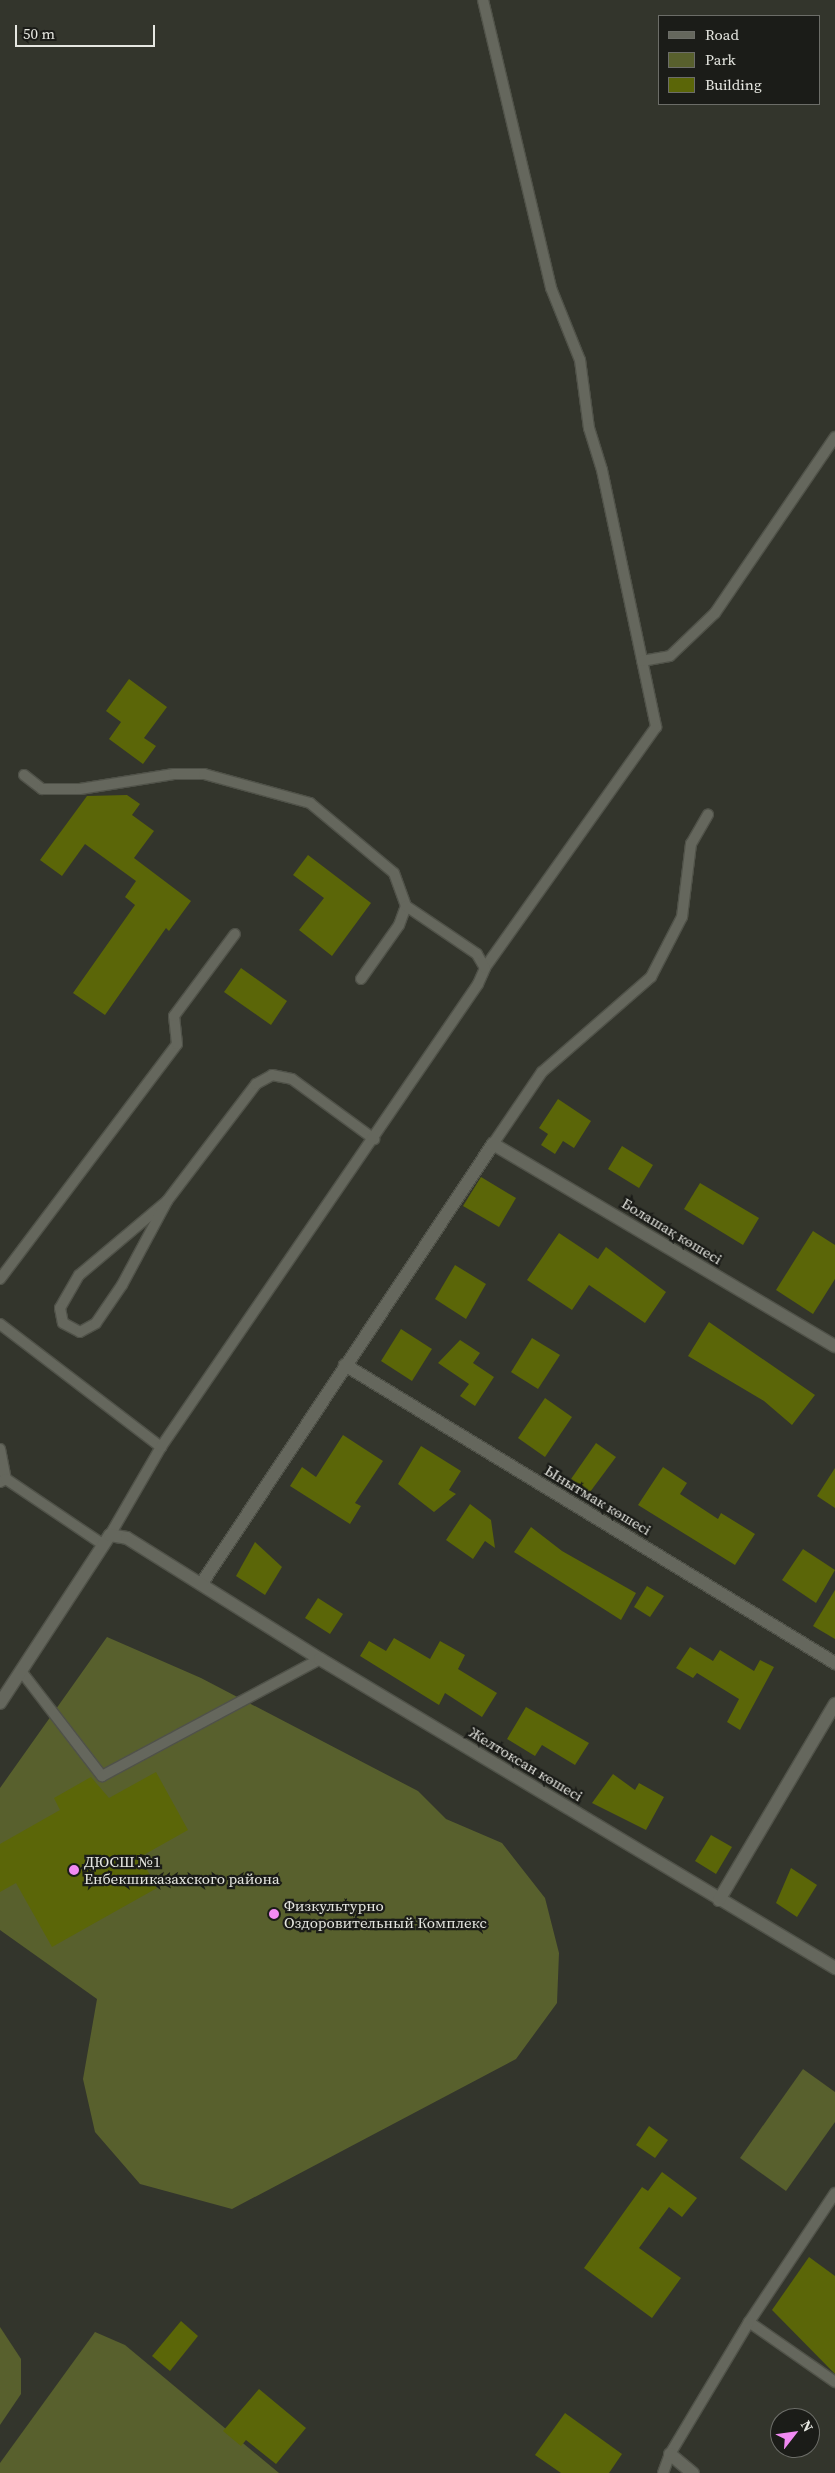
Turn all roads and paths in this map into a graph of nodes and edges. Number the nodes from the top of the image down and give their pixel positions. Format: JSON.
{"nodes":[{"id":1,"x":483,"y":0,"type":"edge"},
{"id":2,"x":835,"y":437,"type":"edge"},
{"id":3,"x":642,"y":661,"type":"junction"},
{"id":4,"x":24,"y":775,"type":"dead end"},
{"id":5,"x":708,"y":814,"type":"dead end"},
{"id":6,"x":406,"y":906,"type":"junction"},
{"id":7,"x":235,"y":934,"type":"dead end"},
{"id":8,"x":485,"y":968,"type":"junction"},
{"id":9,"x":360,"y":979,"type":"dead end"},
{"id":10,"x":374,"y":1140,"type":"junction"},
{"id":11,"x":492,"y":1144,"type":"junction"},
{"id":12,"x":166,"y":1201,"type":"junction"},
{"id":13,"x":0,"y":1279,"type":"edge"},
{"id":14,"x":0,"y":1324,"type":"edge"},
{"id":15,"x":835,"y":1346,"type":"edge"},
{"id":16,"x":345,"y":1365,"type":"junction"},
{"id":17,"x":161,"y":1447,"type":"junction"},
{"id":18,"x":0,"y":1449,"type":"edge"},
{"id":19,"x":3,"y":1481,"type":"edge"},
{"id":20,"x":107,"y":1540,"type":"junction"},
{"id":21,"x":202,"y":1583,"type":"junction"},
{"id":22,"x":320,"y":1659,"type":"junction"},
{"id":23,"x":835,"y":1663,"type":"edge"},
{"id":24,"x":20,"y":1671,"type":"junction"},
{"id":25,"x":0,"y":1703,"type":"edge"},
{"id":26,"x":835,"y":1704,"type":"edge"},
{"id":27,"x":719,"y":1900,"type":"junction"},
{"id":28,"x":835,"y":1968,"type":"edge"},
{"id":29,"x":835,"y":2193,"type":"edge"},
{"id":30,"x":749,"y":2322,"type":"junction"},
{"id":31,"x":835,"y":2382,"type":"edge"},
{"id":32,"x":670,"y":2454,"type":"junction"},
{"id":33,"x":663,"y":2473,"type":"edge"},
{"id":34,"x":693,"y":2473,"type":"edge"}],
"edges":[{"from":1,"to":3,"type":"lane"},
{"from":2,"to":3,"type":"lane"},
{"from":3,"to":8,"type":"lane"},
{"from":4,"to":6,"type":"lane"},
{"from":5,"to":11,"type":"lane"},
{"from":6,"to":8,"type":"lane"},
{"from":6,"to":9,"type":"lane"},
{"from":7,"to":13,"type":"lane"},
{"from":8,"to":10,"type":"lane"},
{"from":10,"to":12,"type":"lane"},
{"from":10,"to":17,"type":"lane"},
{"from":11,"to":15,"type":"street","name":"Болашақ көшесі"},
{"from":11,"to":16,"type":"street"},
{"from":12,"to":12,"type":"lane"},
{"from":14,"to":17,"type":"lane"},
{"from":16,"to":21,"type":"street"},
{"from":16,"to":23,"type":"street","name":"Ынытмак көшесі"},
{"from":17,"to":20,"type":"lane"},
{"from":18,"to":19,"type":"lane"},
{"from":19,"to":20,"type":"lane"},
{"from":20,"to":21,"type":"street","name":"Желтоксан көшесі"},
{"from":20,"to":24,"type":"street"},
{"from":21,"to":22,"type":"street","name":"Желтоксан көшесі"},
{"from":22,"to":24,"type":"lane"},
{"from":22,"to":27,"type":"street","name":"Желтоксан көшесі"},
{"from":24,"to":25,"type":"street"},
{"from":26,"to":27,"type":"street"},
{"from":27,"to":28,"type":"street","name":"Желтоксан көшесі"},
{"from":29,"to":30,"type":"lane"},
{"from":30,"to":31,"type":"lane"},
{"from":30,"to":32,"type":"lane"},
{"from":32,"to":33,"type":"lane"},
{"from":32,"to":34,"type":"street"}]}
